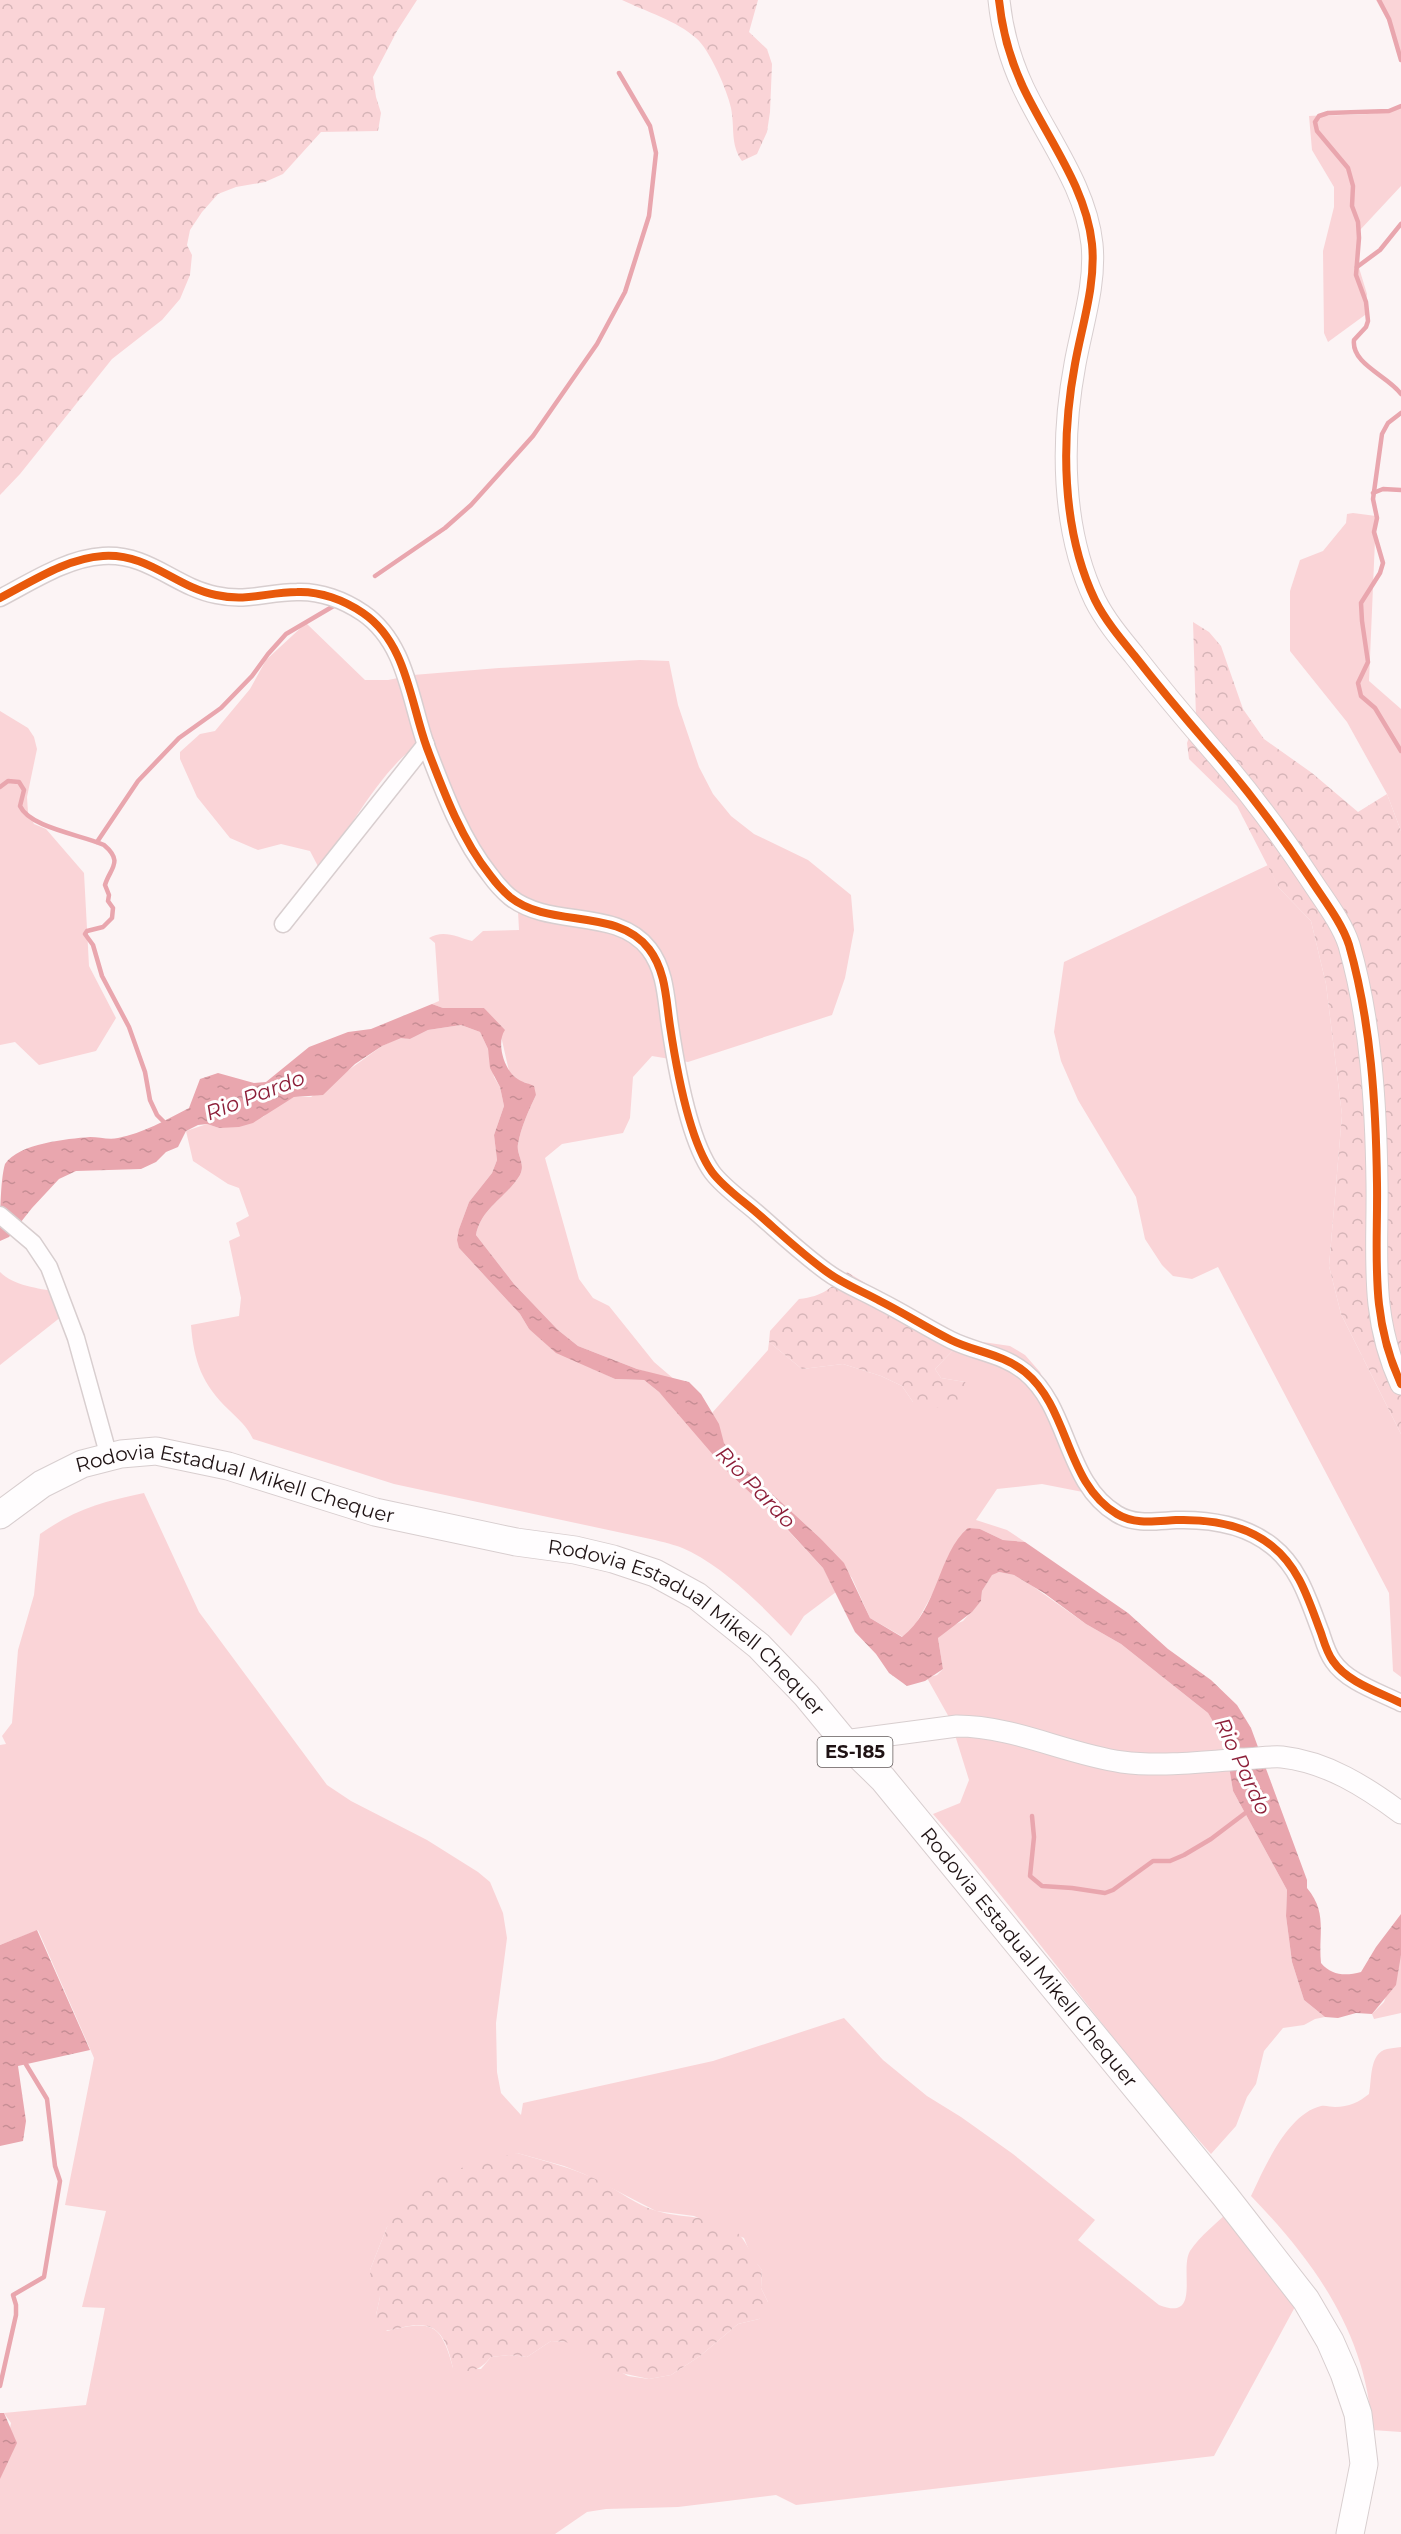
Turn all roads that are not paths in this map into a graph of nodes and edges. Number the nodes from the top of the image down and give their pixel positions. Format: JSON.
{"nodes":[{"id":1,"x":999,"y":0,"type":"edge"},
{"id":2,"x":0,"y":598,"type":"edge"},
{"id":3,"x":426,"y":744,"type":"junction"},
{"id":4,"x":283,"y":924,"type":"dead end"},
{"id":5,"x":0,"y":1215,"type":"edge"},
{"id":6,"x":1401,"y":1384,"type":"edge"},
{"id":7,"x":110,"y":1457,"type":"junction"},
{"id":8,"x":0,"y":1515,"type":"edge"},
{"id":9,"x":1401,"y":1703,"type":"edge"},
{"id":10,"x":844,"y":1741,"type":"junction"},
{"id":11,"x":1401,"y":1813,"type":"edge"},
{"id":12,"x":1350,"y":2534,"type":"edge"}],
"edges":[{"from":1,"to":6,"type":"street"},
{"from":2,"to":3,"type":"street"},
{"from":3,"to":4,"type":"street"},
{"from":3,"to":9,"type":"street"},
{"from":5,"to":7,"type":"street"},
{"from":7,"to":8,"type":"main road","name":"Rodovia Estadual Mikell Chequer","number":"ES-185"},
{"from":7,"to":10,"type":"main road","name":"Rodovia Estadual Mikell Chequer","number":"ES-185"},
{"from":10,"to":11,"type":"street"},
{"from":10,"to":12,"type":"main road","name":"Rodovia Estadual Mikell Chequer","number":"ES-185"}]}
